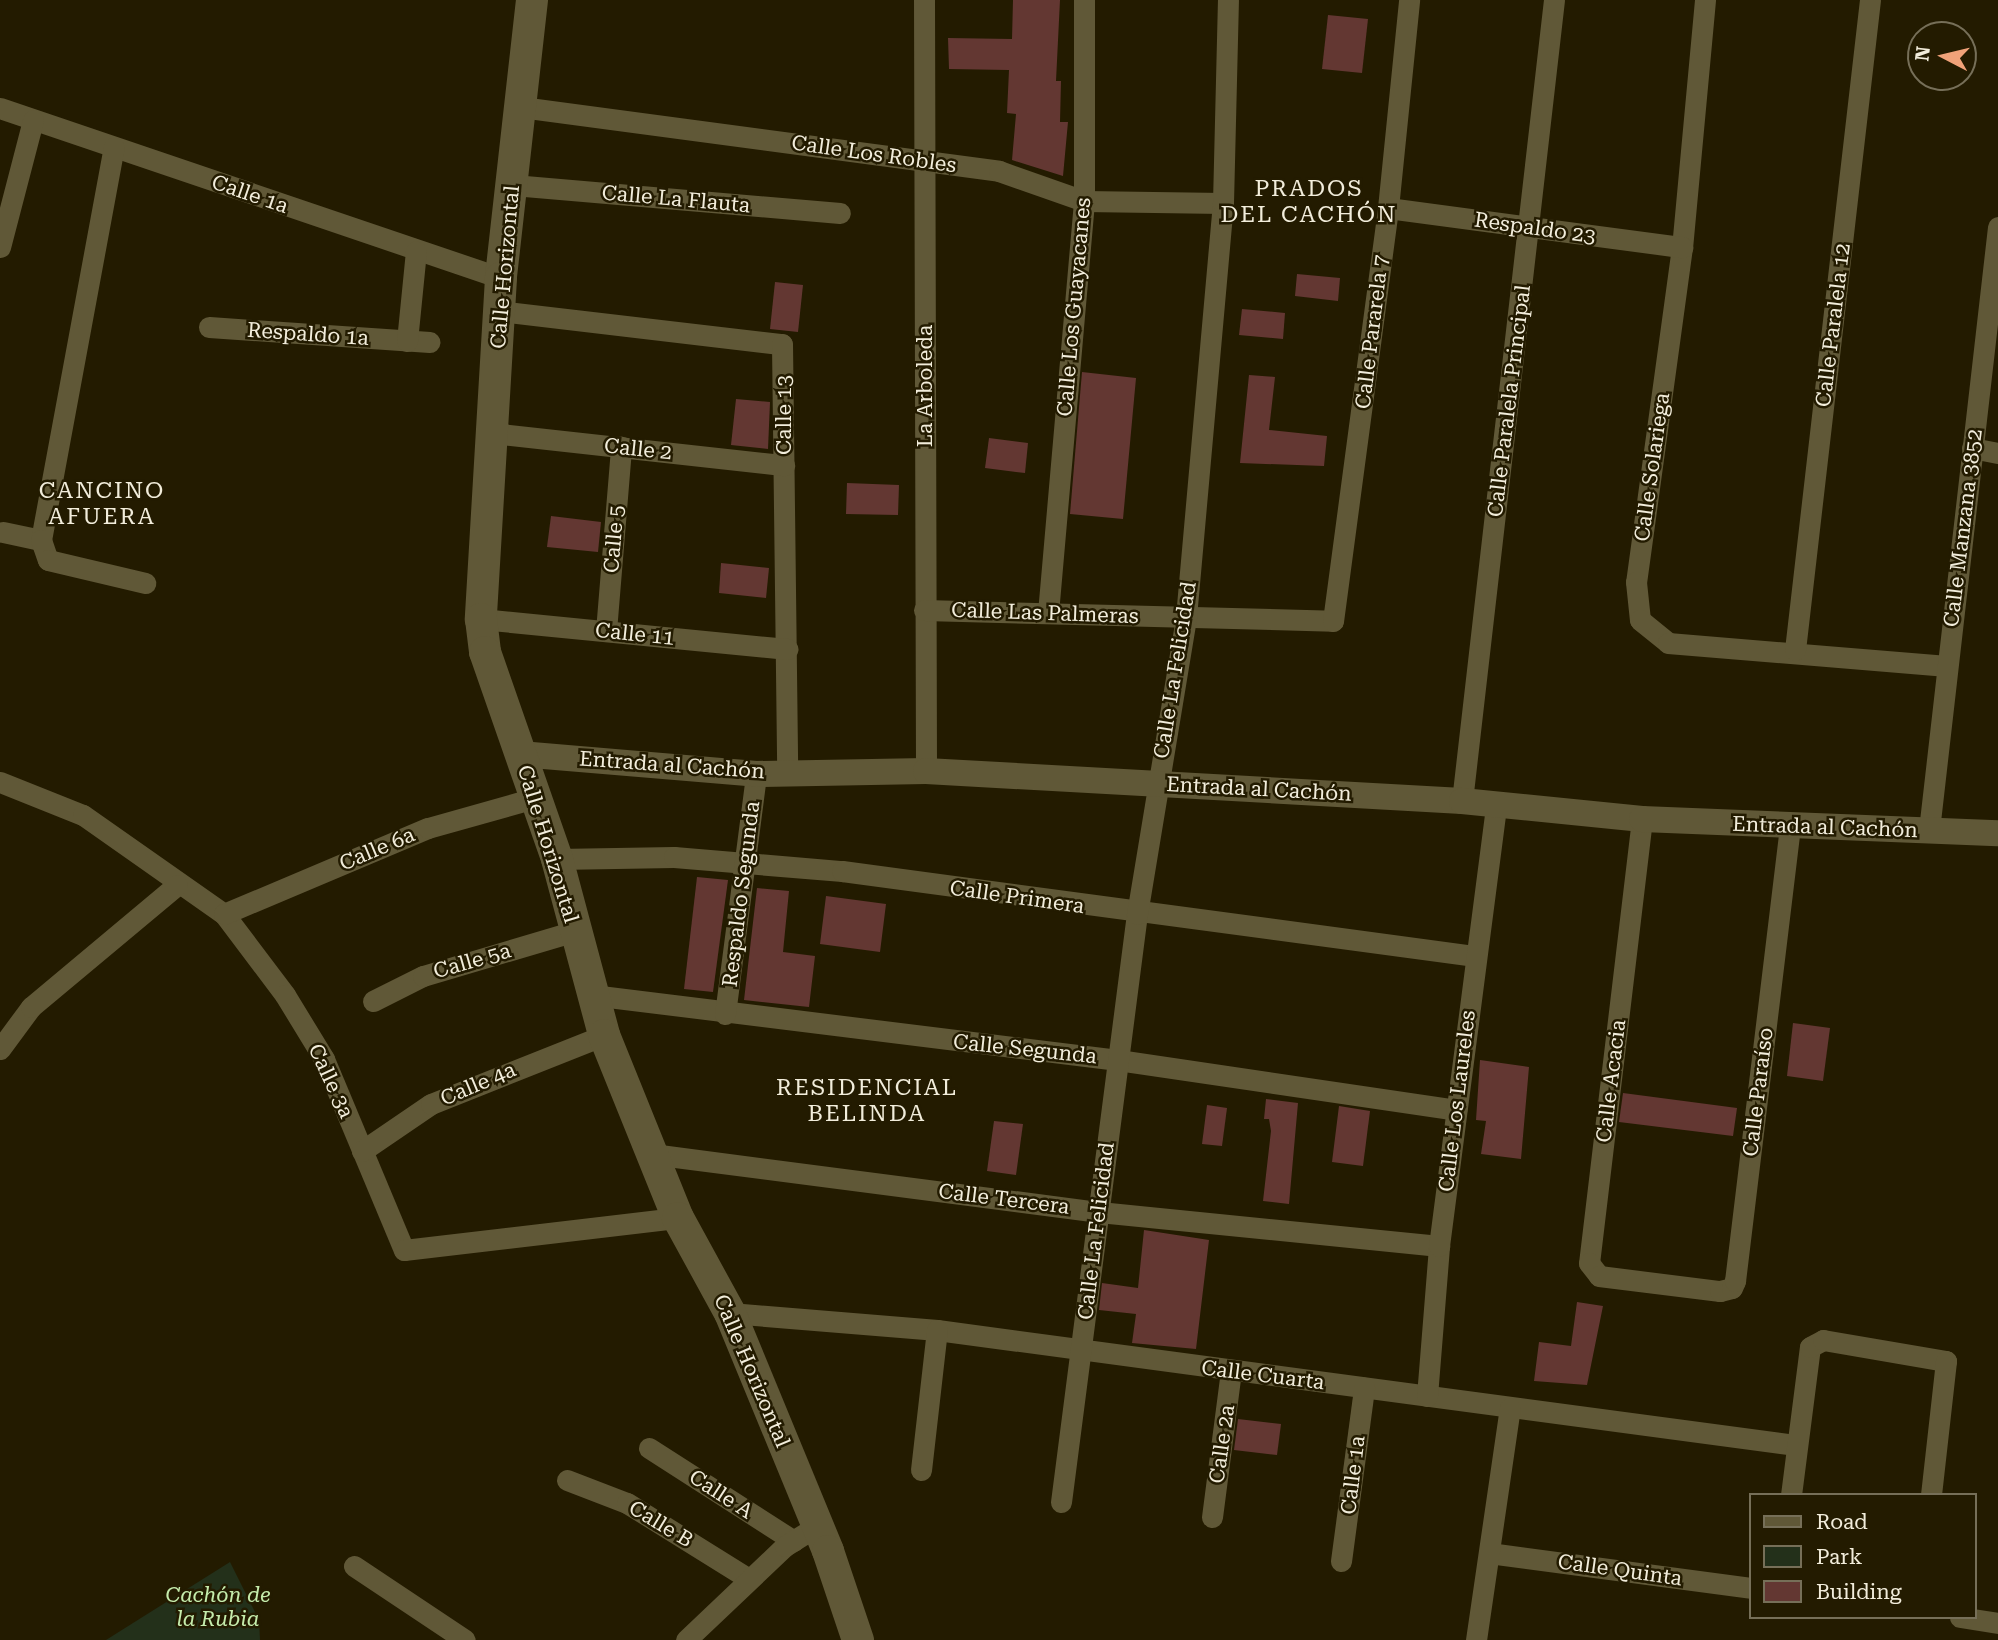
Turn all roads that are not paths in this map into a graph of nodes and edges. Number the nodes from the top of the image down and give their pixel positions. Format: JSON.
{"nodes":[{"id":1,"x":532,"y":0,"type":"edge"},
{"id":2,"x":924,"y":0,"type":"edge"},
{"id":3,"x":1083,"y":0,"type":"edge"},
{"id":4,"x":1228,"y":0,"type":"edge"},
{"id":5,"x":1409,"y":0,"type":"edge"},
{"id":6,"x":1554,"y":0,"type":"edge"},
{"id":7,"x":1705,"y":0,"type":"edge"},
{"id":8,"x":1870,"y":0,"type":"edge"},
{"id":9,"x":521,"y":107,"type":"junction"},
{"id":10,"x":0,"y":108,"type":"edge"},
{"id":11,"x":33,"y":120,"type":"junction"},
{"id":12,"x":114,"y":148,"type":"junction"},
{"id":13,"x":925,"y":161,"type":"junction"},
{"id":14,"x":513,"y":184,"type":"junction"},
{"id":15,"x":1084,"y":201,"type":"junction"},
{"id":16,"x":1223,"y":203,"type":"junction"},
{"id":17,"x":1388,"y":208,"type":"junction"},
{"id":18,"x":840,"y":213,"type":"dead end"},
{"id":19,"x":1530,"y":227,"type":"junction"},
{"id":20,"x":1998,"y":227,"type":"edge"},
{"id":21,"x":0,"y":247,"type":"edge"},
{"id":22,"x":1682,"y":247,"type":"junction"},
{"id":23,"x":416,"y":251,"type":"junction"},
{"id":24,"x":501,"y":278,"type":"junction"},
{"id":25,"x":1994,"y":287,"type":"edge"},
{"id":26,"x":499,"y":311,"type":"junction"},
{"id":27,"x":209,"y":327,"type":"dead end"},
{"id":28,"x":407,"y":341,"type":"junction"},
{"id":29,"x":429,"y":342,"type":"dead end"},
{"id":30,"x":492,"y":433,"type":"junction"},
{"id":31,"x":621,"y":447,"type":"junction"},
{"id":32,"x":1972,"y":448,"type":"junction"},
{"id":33,"x":1998,"y":453,"type":"edge"},
{"id":34,"x":784,"y":465,"type":"junction"},
{"id":35,"x":3,"y":532,"type":"dead end"},
{"id":36,"x":41,"y":540,"type":"junction"},
{"id":37,"x":145,"y":583,"type":"dead end"},
{"id":38,"x":924,"y":610,"type":"junction"},
{"id":39,"x":1048,"y":613,"type":"junction"},
{"id":40,"x":1186,"y":617,"type":"junction"},
{"id":41,"x":481,"y":619,"type":"junction"},
{"id":42,"x":1333,"y":621,"type":"joint"},
{"id":43,"x":606,"y":631,"type":"junction"},
{"id":44,"x":788,"y":649,"type":"junction"},
{"id":45,"x":1795,"y":650,"type":"junction"},
{"id":46,"x":1947,"y":666,"type":"junction"},
{"id":47,"x":520,"y":754,"type":"junction"},
{"id":48,"x":787,"y":771,"type":"junction"},
{"id":49,"x":926,"y":771,"type":"junction"},
{"id":50,"x":756,"y":774,"type":"junction"},
{"id":51,"x":0,"y":782,"type":"edge"},
{"id":52,"x":1157,"y":783,"type":"junction"},
{"id":53,"x":535,"y":798,"type":"junction"},
{"id":54,"x":1462,"y":801,"type":"junction"},
{"id":55,"x":1496,"y":806,"type":"junction"},
{"id":56,"x":1642,"y":818,"type":"junction"},
{"id":57,"x":1790,"y":827,"type":"junction"},
{"id":58,"x":1929,"y":830,"type":"junction"},
{"id":59,"x":1998,"y":834,"type":"edge"},
{"id":60,"x":557,"y":859,"type":"junction"},
{"id":61,"x":747,"y":863,"type":"junction"},
{"id":62,"x":177,"y":885,"type":"junction"},
{"id":63,"x":224,"y":914,"type":"junction"},
{"id":64,"x":1137,"y":914,"type":"junction"},
{"id":65,"x":575,"y":931,"type":"junction"},
{"id":66,"x":1475,"y":956,"type":"junction"},
{"id":67,"x":592,"y":995,"type":"junction"},
{"id":68,"x":373,"y":1002,"type":"dead end"},
{"id":69,"x":725,"y":1014,"type":"junction"},
{"id":70,"x":604,"y":1035,"type":"junction"},
{"id":71,"x":0,"y":1049,"type":"edge"},
{"id":72,"x":1118,"y":1060,"type":"junction"},
{"id":73,"x":1456,"y":1110,"type":"junction"},
{"id":74,"x":362,"y":1151,"type":"junction"},
{"id":75,"x":652,"y":1154,"type":"junction"},
{"id":76,"x":1099,"y":1212,"type":"junction"},
{"id":77,"x":678,"y":1218,"type":"junction"},
{"id":78,"x":1439,"y":1246,"type":"junction"},
{"id":79,"x":1663,"y":1284,"type":"joint"},
{"id":80,"x":730,"y":1312,"type":"junction"},
{"id":81,"x":937,"y":1330,"type":"junction"},
{"id":82,"x":1080,"y":1352,"type":"junction"},
{"id":83,"x":1231,"y":1371,"type":"junction"},
{"id":84,"x":1364,"y":1388,"type":"junction"},
{"id":85,"x":1427,"y":1396,"type":"junction"},
{"id":86,"x":1510,"y":1408,"type":"junction"},
{"id":87,"x":1797,"y":1445,"type":"junction"},
{"id":88,"x":649,"y":1448,"type":"dead end"},
{"id":89,"x":921,"y":1470,"type":"dead end"},
{"id":90,"x":567,"y":1480,"type":"dead end"},
{"id":91,"x":1791,"y":1493,"type":"edge"},
{"id":92,"x":1931,"y":1493,"type":"edge"},
{"id":93,"x":1061,"y":1502,"type":"dead end"},
{"id":94,"x":1212,"y":1517,"type":"dead end"},
{"id":95,"x":805,"y":1534,"type":"junction"},
{"id":96,"x":1489,"y":1553,"type":"junction"},
{"id":97,"x":1341,"y":1561,"type":"dead end"},
{"id":98,"x":354,"y":1566,"type":"dead end"},
{"id":99,"x":749,"y":1579,"type":"junction"},
{"id":100,"x":1750,"y":1588,"type":"edge"},
{"id":101,"x":1973,"y":1619,"type":"edge"},
{"id":102,"x":1998,"y":1623,"type":"edge"},
{"id":103,"x":464,"y":1640,"type":"edge"},
{"id":104,"x":687,"y":1640,"type":"edge"},
{"id":105,"x":858,"y":1640,"type":"edge"},
{"id":106,"x":1476,"y":1640,"type":"edge"}],
"edges":[{"from":1,"to":9,"type":"main road","name":"Calle Horizontal"},
{"from":2,"to":13,"type":"street","name":"La Arboleda"},
{"from":3,"to":15,"type":"street","name":"Calle Los Guayacanes"},
{"from":4,"to":16,"type":"street","name":"Calle La Felicidad"},
{"from":5,"to":17,"type":"street","name":"Calle Pararela 7"},
{"from":6,"to":19,"type":"street","name":"Calle Paralela Principal"},
{"from":7,"to":22,"type":"street","name":"Calle Solariega"},
{"from":8,"to":45,"type":"street","name":"Calle Paralela 12"},
{"from":9,"to":13,"type":"street","name":"Calle Los Robles"},
{"from":9,"to":14,"type":"main road","name":"Calle Horizontal"},
{"from":10,"to":11,"type":"street","name":"Calle 1a"},
{"from":11,"to":12,"type":"street","name":"Calle 1a"},
{"from":11,"to":21,"type":"street"},
{"from":12,"to":23,"type":"street","name":"Calle 1a"},
{"from":12,"to":36,"type":"street"},
{"from":13,"to":15,"type":"street","name":"Calle Los Robles"},
{"from":13,"to":38,"type":"street","name":"La Arboleda"},
{"from":14,"to":18,"type":"street","name":"Calle La Flauta"},
{"from":14,"to":24,"type":"main road","name":"Calle Horizontal"},
{"from":15,"to":16,"type":"street","name":"Calle Los Robles"},
{"from":15,"to":39,"type":"street","name":"Calle Los Guayacanes"},
{"from":16,"to":40,"type":"street","name":"Calle La Felicidad"},
{"from":17,"to":19,"type":"street","name":"Respaldo 23"},
{"from":17,"to":42,"type":"street","name":"Calle Pararela 7"},
{"from":19,"to":22,"type":"street","name":"Respaldo 23"},
{"from":19,"to":54,"type":"street","name":"Calle Paralela Principal"},
{"from":20,"to":25,"type":"street","name":"Calle Manzana 3852"},
{"from":22,"to":45,"type":"street","name":"Calle Solariega"},
{"from":23,"to":24,"type":"street","name":"Calle 1a"},
{"from":23,"to":28,"type":"street"},
{"from":24,"to":26,"type":"main road","name":"Calle Horizontal"},
{"from":25,"to":32,"type":"street","name":"Calle Manzana 3852"},
{"from":26,"to":30,"type":"main road","name":"Calle Horizontal"},
{"from":26,"to":34,"type":"street","name":"Calle 13"},
{"from":27,"to":28,"type":"street","name":"Respaldo 1a"},
{"from":28,"to":29,"type":"street","name":"Respaldo 1a"},
{"from":30,"to":31,"type":"street","name":"Calle 2"},
{"from":30,"to":41,"type":"main road","name":"Calle Horizontal"},
{"from":31,"to":34,"type":"street","name":"Calle 2"},
{"from":31,"to":43,"type":"street","name":"Calle 5"},
{"from":32,"to":33,"type":"street"},
{"from":32,"to":46,"type":"street","name":"Calle Manzana 3852"},
{"from":34,"to":44,"type":"street","name":"Calle 13"},
{"from":35,"to":36,"type":"street"},
{"from":36,"to":37,"type":"street"},
{"from":38,"to":39,"type":"street","name":"Calle Las Palmeras"},
{"from":38,"to":49,"type":"street","name":"La Arboleda"},
{"from":39,"to":40,"type":"street","name":"Calle Las Palmeras"},
{"from":40,"to":42,"type":"street","name":"Calle Las Palmeras"},
{"from":40,"to":52,"type":"street","name":"Calle La Felicidad"},
{"from":41,"to":43,"type":"street","name":"Calle 11"},
{"from":41,"to":47,"type":"main road","name":"Calle Horizontal"},
{"from":43,"to":44,"type":"street","name":"Calle 11"},
{"from":44,"to":48,"type":"street","name":"Calle 13"},
{"from":45,"to":46,"type":"street","name":"Calle Solariega"},
{"from":46,"to":58,"type":"street","name":"Calle Manzana 3852"},
{"from":47,"to":50,"type":"street","name":"Entrada al Cachón"},
{"from":47,"to":53,"type":"main road","name":"Calle Horizontal"},
{"from":48,"to":49,"type":"street","name":"Entrada al Cachón"},
{"from":48,"to":50,"type":"street","name":"Entrada al Cachón"},
{"from":49,"to":52,"type":"street","name":"Entrada al Cachón"},
{"from":50,"to":61,"type":"street","name":"Respaldo Segunda"},
{"from":51,"to":62,"type":"street","name":"Calle 3a"},
{"from":52,"to":54,"type":"street","name":"Entrada al Cachón"},
{"from":52,"to":64,"type":"street","name":"Calle La Felicidad"},
{"from":53,"to":60,"type":"main road","name":"Calle Horizontal"},
{"from":53,"to":63,"type":"street","name":"Calle 6a"},
{"from":54,"to":55,"type":"street","name":"Entrada al Cachón"},
{"from":55,"to":56,"type":"street","name":"Entrada al Cachón"},
{"from":55,"to":66,"type":"street","name":"Calle Los Laureles"},
{"from":56,"to":57,"type":"street","name":"Entrada al Cachón"},
{"from":56,"to":79,"type":"street","name":"Calle Acacia"},
{"from":57,"to":58,"type":"street","name":"Entrada al Cachón"},
{"from":57,"to":79,"type":"street","name":"Calle Paraíso"},
{"from":58,"to":59,"type":"street","name":"Entrada al Cachón"},
{"from":60,"to":61,"type":"street","name":"Calle Primera"},
{"from":60,"to":65,"type":"main road","name":"Calle Horizontal"},
{"from":61,"to":64,"type":"street","name":"Calle Primera"},
{"from":61,"to":69,"type":"street","name":"Respaldo Segunda"},
{"from":62,"to":63,"type":"street","name":"Calle 3a"},
{"from":62,"to":71,"type":"street"},
{"from":63,"to":74,"type":"street","name":"Calle 3a"},
{"from":64,"to":66,"type":"street","name":"Calle Primera"},
{"from":64,"to":72,"type":"street","name":"Calle La Felicidad"},
{"from":65,"to":67,"type":"main road","name":"Calle Horizontal"},
{"from":65,"to":68,"type":"street","name":"Calle 5a"},
{"from":66,"to":73,"type":"street","name":"Calle Los Laureles"},
{"from":67,"to":69,"type":"street","name":"Calle Segunda"},
{"from":67,"to":70,"type":"main road","name":"Calle Horizontal"},
{"from":69,"to":72,"type":"street","name":"Calle Segunda"},
{"from":70,"to":74,"type":"street","name":"Calle 4a"},
{"from":70,"to":75,"type":"main road","name":"Calle Horizontal"},
{"from":72,"to":73,"type":"street","name":"Calle Segunda"},
{"from":72,"to":76,"type":"street","name":"Calle La Felicidad"},
{"from":73,"to":78,"type":"street","name":"Calle Los Laureles"},
{"from":74,"to":77,"type":"street","name":"Calle 3a"},
{"from":75,"to":76,"type":"street","name":"Calle Tercera"},
{"from":75,"to":77,"type":"main road","name":"Calle Horizontal"},
{"from":76,"to":78,"type":"street","name":"Calle Tercera"},
{"from":76,"to":82,"type":"street","name":"Calle La Felicidad"},
{"from":77,"to":80,"type":"main road","name":"Calle Horizontal"},
{"from":78,"to":85,"type":"street","name":"Calle Los Laureles"},
{"from":80,"to":81,"type":"street","name":"Calle Cuarta"},
{"from":80,"to":95,"type":"main road","name":"Calle Horizontal"},
{"from":81,"to":82,"type":"street","name":"Calle Cuarta"},
{"from":81,"to":89,"type":"street"},
{"from":82,"to":83,"type":"street","name":"Calle Cuarta"},
{"from":82,"to":93,"type":"street","name":"Calle La Felicidad"},
{"from":83,"to":84,"type":"street","name":"Calle Cuarta"},
{"from":83,"to":94,"type":"street","name":"Calle 2a"},
{"from":84,"to":85,"type":"street","name":"Calle Cuarta"},
{"from":84,"to":97,"type":"street","name":"Calle 1a"},
{"from":85,"to":86,"type":"street","name":"Calle Cuarta"},
{"from":86,"to":87,"type":"street","name":"Calle Cuarta"},
{"from":86,"to":96,"type":"street"},
{"from":87,"to":91,"type":"street"},
{"from":87,"to":92,"type":"street"},
{"from":88,"to":95,"type":"street","name":"Calle A"},
{"from":90,"to":99,"type":"street","name":"Calle B"},
{"from":95,"to":99,"type":"street"},
{"from":95,"to":105,"type":"main road","name":"Calle Horizontal"},
{"from":96,"to":100,"type":"street","name":"Calle Quinta"},
{"from":96,"to":106,"type":"street"},
{"from":98,"to":103,"type":"street"},
{"from":99,"to":104,"type":"street"},
{"from":101,"to":102,"type":"street"}]}
